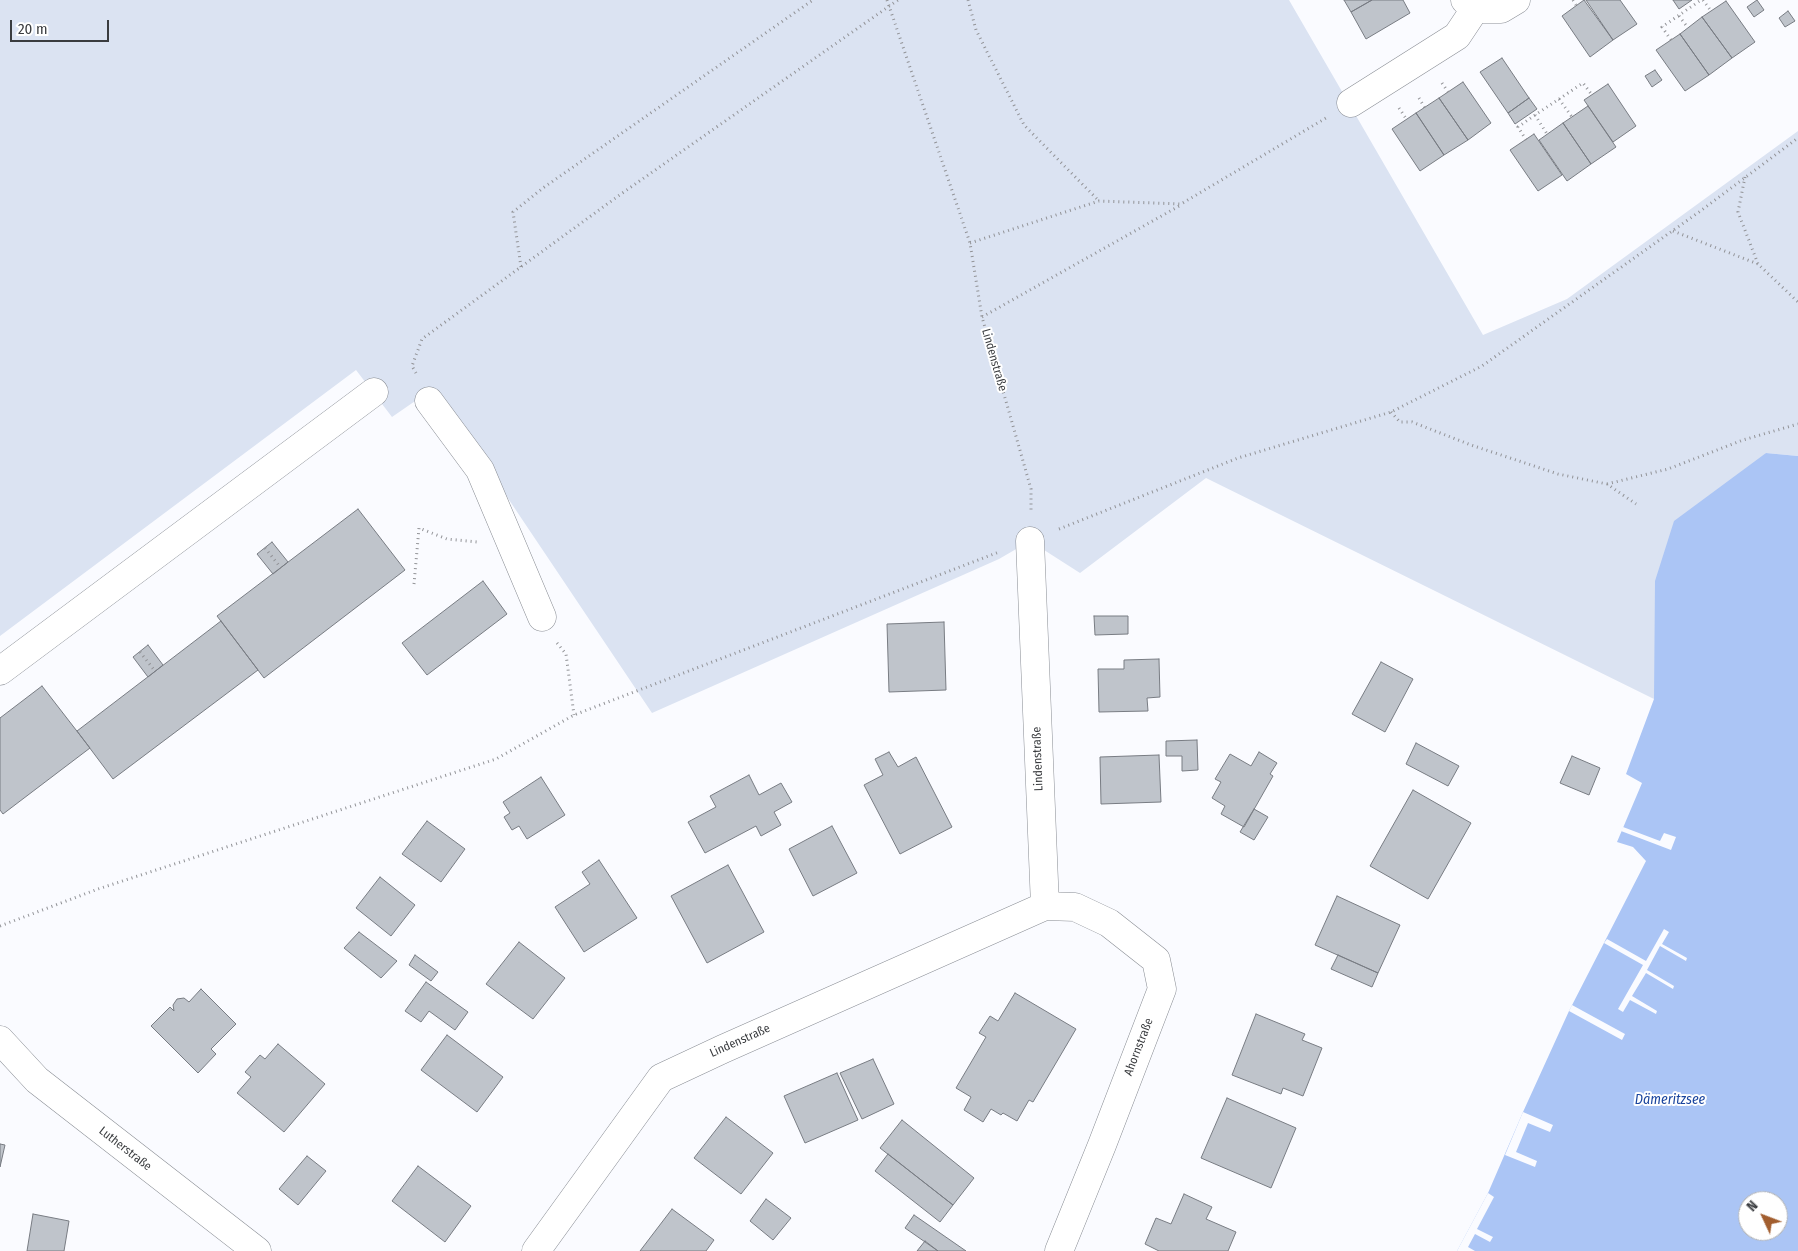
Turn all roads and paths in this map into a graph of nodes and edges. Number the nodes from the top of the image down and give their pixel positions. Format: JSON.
{"nodes":[{"id":1,"x":813,"y":0,"type":"edge"},
{"id":2,"x":887,"y":0,"type":"edge"},
{"id":3,"x":898,"y":0,"type":"edge"},
{"id":4,"x":968,"y":0,"type":"edge"},
{"id":5,"x":1516,"y":0,"type":"edge"},
{"id":6,"x":1573,"y":0,"type":"edge"},
{"id":7,"x":1702,"y":0,"type":"edge"},
{"id":8,"x":1470,"y":5,"type":"edge"},
{"id":9,"x":1576,"y":5,"type":"dead end"},
{"id":10,"x":889,"y":7,"type":"junction"},
{"id":11,"x":1711,"y":11,"type":"dead end"},
{"id":12,"x":1679,"y":16,"type":"junction"},
{"id":13,"x":1688,"y":28,"type":"dead end"},
{"id":14,"x":1671,"y":40,"type":"dead end"},
{"id":15,"x":1592,"y":95,"type":"dead end"},
{"id":16,"x":1559,"y":99,"type":"junction"},
{"id":17,"x":1351,"y":103,"type":"joint"},
{"id":18,"x":1535,"y":115,"type":"junction"},
{"id":19,"x":1572,"y":117,"type":"dead end"},
{"id":20,"x":1547,"y":134,"type":"dead end"},
{"id":21,"x":1798,"y":138,"type":"edge"},
{"id":22,"x":1526,"y":140,"type":"dead end"},
{"id":23,"x":1746,"y":176,"type":"junction"},
{"id":24,"x":1099,"y":201,"type":"junction"},
{"id":25,"x":1181,"y":204,"type":"junction"},
{"id":26,"x":1672,"y":231,"type":"junction"},
{"id":27,"x":970,"y":243,"type":"junction"},
{"id":28,"x":1758,"y":264,"type":"junction"},
{"id":29,"x":521,"y":267,"type":"junction"},
{"id":30,"x":1798,"y":302,"type":"edge"},
{"id":31,"x":982,"y":316,"type":"junction"},
{"id":32,"x":374,"y":392,"type":"dead end"},
{"id":33,"x":428,"y":401,"type":"joint"},
{"id":34,"x":1391,"y":412,"type":"junction"},
{"id":35,"x":1798,"y":424,"type":"edge"},
{"id":36,"x":1607,"y":484,"type":"junction"},
{"id":37,"x":1636,"y":504,"type":"dead end"},
{"id":38,"x":1030,"y":541,"type":"junction"},
{"id":39,"x":512,"y":546,"type":"junction"},
{"id":40,"x":265,"y":548,"type":"dead end"},
{"id":41,"x":281,"y":568,"type":"dead end"},
{"id":42,"x":414,"y":584,"type":"dead end"},
{"id":43,"x":542,"y":616,"type":"joint"},
{"id":44,"x":140,"y":652,"type":"dead end"},
{"id":45,"x":0,"y":671,"type":"edge"},
{"id":46,"x":155,"y":671,"type":"dead end"},
{"id":47,"x":574,"y":715,"type":"junction"},
{"id":48,"x":1044,"y":906,"type":"junction"},
{"id":49,"x":0,"y":926,"type":"edge"},
{"id":50,"x":0,"y":1040,"type":"edge"},
{"id":51,"x":257,"y":1251,"type":"edge"},
{"id":52,"x":536,"y":1251,"type":"edge"},
{"id":53,"x":1058,"y":1251,"type":"edge"}],
"edges":[{"from":1,"to":29,"type":"path"},
{"from":2,"to":10,"type":"path","name":"Lindenstraße"},
{"from":3,"to":10,"type":"path"},
{"from":4,"to":24,"type":"path"},
{"from":5,"to":8,"type":"street"},
{"from":6,"to":9,"type":"path"},
{"from":7,"to":11,"type":"path"},
{"from":7,"to":12,"type":"path"},
{"from":8,"to":17,"type":"street"},
{"from":10,"to":27,"type":"path","name":"Lindenstraße"},
{"from":10,"to":29,"type":"path"},
{"from":12,"to":13,"type":"path"},
{"from":12,"to":14,"type":"path"},
{"from":15,"to":16,"type":"path"},
{"from":16,"to":18,"type":"path"},
{"from":16,"to":19,"type":"path"},
{"from":17,"to":25,"type":"path"},
{"from":18,"to":20,"type":"path"},
{"from":18,"to":22,"type":"path"},
{"from":21,"to":23,"type":"path"},
{"from":23,"to":26,"type":"path"},
{"from":23,"to":28,"type":"path"},
{"from":24,"to":25,"type":"path"},
{"from":24,"to":27,"type":"path"},
{"from":25,"to":31,"type":"path"},
{"from":26,"to":28,"type":"path"},
{"from":26,"to":34,"type":"path"},
{"from":27,"to":31,"type":"path","name":"Lindenstraße"},
{"from":28,"to":30,"type":"path"},
{"from":29,"to":33,"type":"path"},
{"from":31,"to":38,"type":"path","name":"Lindenstraße"},
{"from":32,"to":45,"type":"street"},
{"from":33,"to":39,"type":"street"},
{"from":34,"to":36,"type":"path"},
{"from":34,"to":38,"type":"path"},
{"from":35,"to":36,"type":"path"},
{"from":36,"to":37,"type":"path"},
{"from":38,"to":47,"type":"path"},
{"from":38,"to":48,"type":"street","name":"Lindenstraße"},
{"from":39,"to":42,"type":"path"},
{"from":39,"to":43,"type":"street"},
{"from":40,"to":41,"type":"path"},
{"from":43,"to":47,"type":"path"},
{"from":44,"to":46,"type":"path"},
{"from":47,"to":49,"type":"path"},
{"from":48,"to":52,"type":"street","name":"Lindenstraße"},
{"from":48,"to":53,"type":"street","name":"Ahornstraße"},
{"from":50,"to":51,"type":"street","name":"Lutherstraße"}]}
